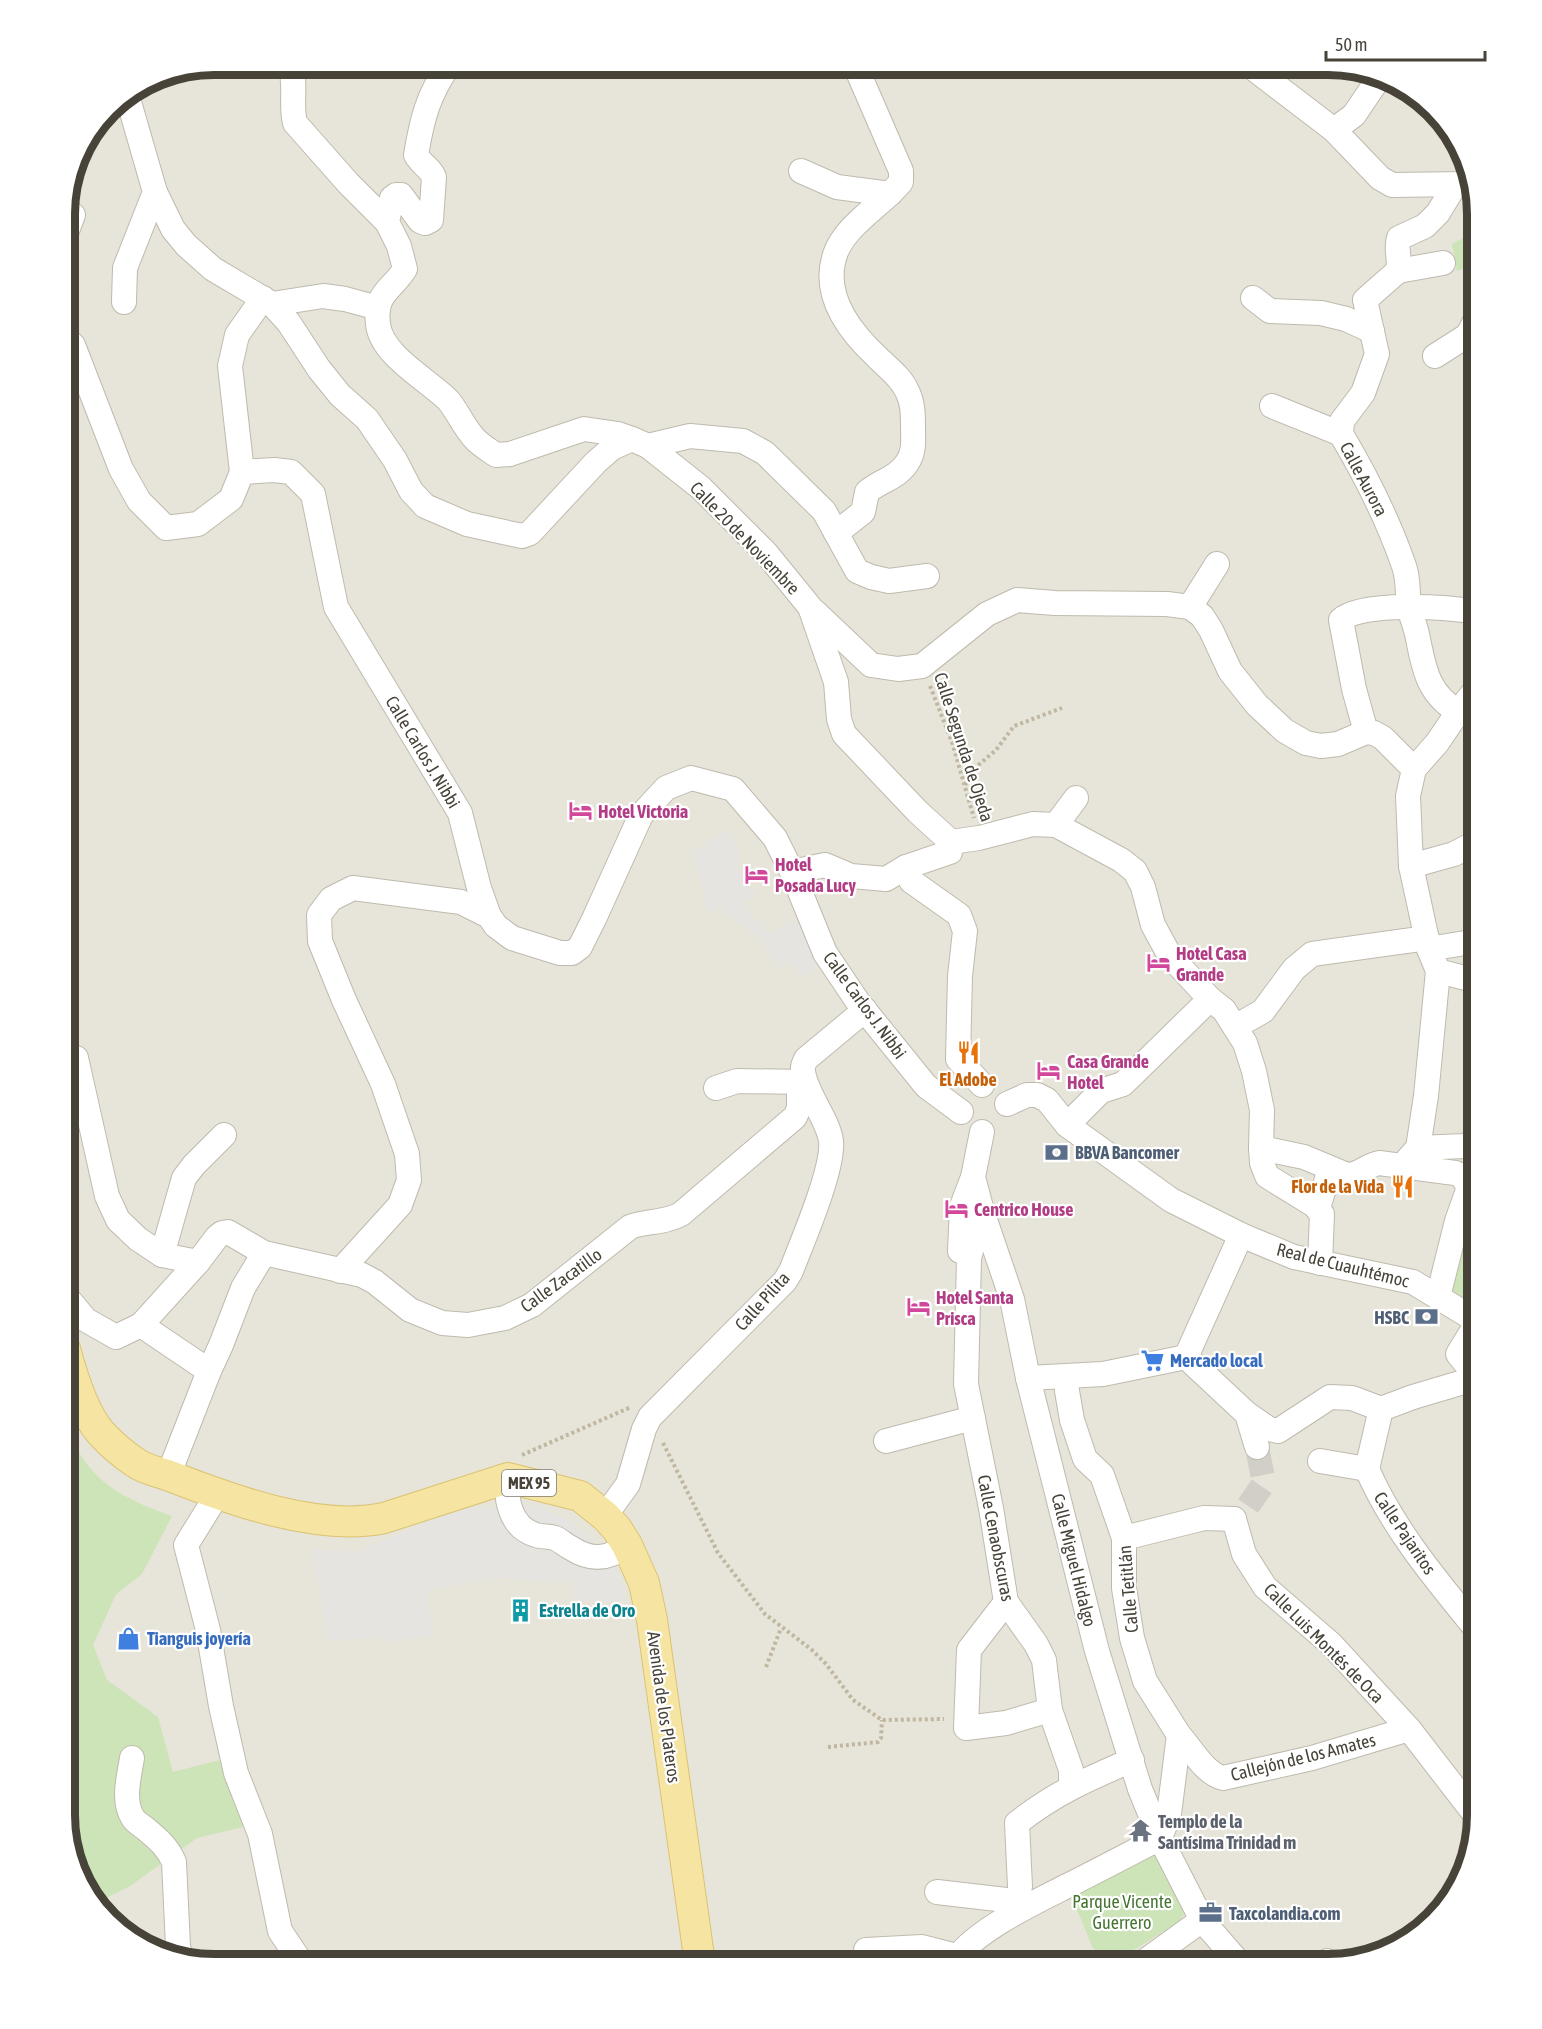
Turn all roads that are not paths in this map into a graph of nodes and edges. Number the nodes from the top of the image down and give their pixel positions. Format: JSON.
{"nodes":[{"id":1,"x":293,"y":75,"type":"edge"},
{"id":2,"x":442,"y":75,"type":"edge"},
{"id":3,"x":859,"y":75,"type":"edge"},
{"id":4,"x":1263,"y":75,"type":"edge"},
{"id":5,"x":1376,"y":83,"type":"edge"},
{"id":6,"x":129,"y":104,"type":"edge"},
{"id":7,"x":1354,"y":115,"type":"junction"},
{"id":8,"x":1334,"y":130,"type":"junction"},
{"id":9,"x":1354,"y":152,"type":"junction"},
{"id":10,"x":801,"y":171,"type":"dead end"},
{"id":11,"x":1462,"y":185,"type":"edge"},
{"id":12,"x":155,"y":192,"type":"junction"},
{"id":13,"x":890,"y":194,"type":"junction"},
{"id":14,"x":387,"y":222,"type":"junction"},
{"id":15,"x":1443,"y":263,"type":"dead end"},
{"id":16,"x":1398,"y":272,"type":"junction"},
{"id":17,"x":1253,"y":298,"type":"dead end"},
{"id":18,"x":267,"y":301,"type":"junction"},
{"id":19,"x":124,"y":302,"type":"dead end"},
{"id":20,"x":378,"y":308,"type":"junction"},
{"id":21,"x":1372,"y":331,"type":"junction"},
{"id":22,"x":1467,"y":336,"type":"edge"},
{"id":23,"x":75,"y":350,"type":"edge"},
{"id":24,"x":1435,"y":356,"type":"dead end"},
{"id":25,"x":1272,"y":406,"type":"dead end"},
{"id":26,"x":1341,"y":434,"type":"junction"},
{"id":27,"x":640,"y":442,"type":"junction"},
{"id":28,"x":242,"y":472,"type":"junction"},
{"id":29,"x":836,"y":533,"type":"junction"},
{"id":30,"x":1217,"y":564,"type":"dead end"},
{"id":31,"x":927,"y":576,"type":"dead end"},
{"id":32,"x":810,"y":607,"type":"junction"},
{"id":33,"x":1190,"y":607,"type":"junction"},
{"id":34,"x":1409,"y":607,"type":"junction"},
{"id":35,"x":1467,"y":610,"type":"edge"},
{"id":36,"x":1467,"y":701,"type":"edge"},
{"id":37,"x":1458,"y":712,"type":"junction"},
{"id":38,"x":1366,"y":732,"type":"junction"},
{"id":39,"x":1414,"y":769,"type":"junction"},
{"id":40,"x":1076,"y":798,"type":"dead end"},
{"id":41,"x":1056,"y":825,"type":"junction"},
{"id":42,"x":951,"y":842,"type":"junction"},
{"id":43,"x":1467,"y":849,"type":"edge"},
{"id":44,"x":1411,"y":866,"type":"junction"},
{"id":45,"x":906,"y":867,"type":"junction"},
{"id":46,"x":792,"y":872,"type":"junction"},
{"id":47,"x":470,"y":895,"type":"junction"},
{"id":48,"x":1467,"y":944,"type":"edge"},
{"id":49,"x":1432,"y":953,"type":"junction"},
{"id":50,"x":816,"y":964,"type":"dead end"},
{"id":51,"x":1467,"y":974,"type":"edge"},
{"id":52,"x":846,"y":983,"type":"junction"},
{"id":53,"x":1210,"y":999,"type":"junction"},
{"id":54,"x":865,"y":1010,"type":"junction"},
{"id":55,"x":1235,"y":1027,"type":"junction"},
{"id":56,"x":76,"y":1058,"type":"dead end"},
{"id":57,"x":802,"y":1082,"type":"junction"},
{"id":58,"x":982,"y":1085,"type":"junction"},
{"id":59,"x":716,"y":1088,"type":"dead end"},
{"id":60,"x":1007,"y":1104,"type":"junction"},
{"id":61,"x":961,"y":1112,"type":"junction"},
{"id":62,"x":1067,"y":1125,"type":"junction"},
{"id":63,"x":982,"y":1132,"type":"junction"},
{"id":64,"x":224,"y":1134,"type":"dead end"},
{"id":65,"x":1467,"y":1145,"type":"edge"},
{"id":66,"x":1261,"y":1148,"type":"junction"},
{"id":67,"x":1418,"y":1148,"type":"junction"},
{"id":68,"x":1402,"y":1167,"type":"junction"},
{"id":69,"x":1330,"y":1169,"type":"junction"},
{"id":70,"x":973,"y":1177,"type":"junction"},
{"id":71,"x":1467,"y":1180,"type":"edge"},
{"id":72,"x":1467,"y":1198,"type":"edge"},
{"id":73,"x":1318,"y":1208,"type":"junction"},
{"id":74,"x":982,"y":1212,"type":"junction"},
{"id":75,"x":1241,"y":1235,"type":"junction"},
{"id":76,"x":960,"y":1251,"type":"dead end"},
{"id":77,"x":264,"y":1253,"type":"junction"},
{"id":78,"x":162,"y":1255,"type":"junction"},
{"id":79,"x":198,"y":1262,"type":"junction"},
{"id":80,"x":1320,"y":1263,"type":"junction"},
{"id":81,"x":340,"y":1271,"type":"junction"},
{"id":82,"x":1438,"y":1297,"type":"junction"},
{"id":83,"x":75,"y":1307,"type":"edge"},
{"id":84,"x":1467,"y":1315,"type":"edge"},
{"id":85,"x":141,"y":1325,"type":"junction"},
{"id":86,"x":1467,"y":1340,"type":"edge"},
{"id":87,"x":1186,"y":1357,"type":"junction"},
{"id":88,"x":1467,"y":1365,"type":"edge"},
{"id":89,"x":209,"y":1371,"type":"junction"},
{"id":90,"x":1066,"y":1377,"type":"junction"},
{"id":91,"x":1028,"y":1378,"type":"junction"},
{"id":92,"x":75,"y":1381,"type":"edge"},
{"id":93,"x":1467,"y":1381,"type":"edge"},
{"id":94,"x":1381,"y":1408,"type":"junction"},
{"id":95,"x":1247,"y":1414,"type":"junction"},
{"id":96,"x":972,"y":1418,"type":"junction"},
{"id":97,"x":886,"y":1441,"type":"dead end"},
{"id":98,"x":1257,"y":1448,"type":"tunnel mouth"},
{"id":99,"x":1320,"y":1461,"type":"dead end"},
{"id":100,"x":1367,"y":1469,"type":"junction"},
{"id":101,"x":168,"y":1476,"type":"junction"},
{"id":102,"x":508,"y":1478,"type":"junction"},
{"id":103,"x":217,"y":1495,"type":"junction"},
{"id":104,"x":605,"y":1516,"type":"junction"},
{"id":105,"x":1124,"y":1538,"type":"junction"},
{"id":106,"x":627,"y":1545,"type":"junction"},
{"id":107,"x":1006,"y":1602,"type":"junction"},
{"id":108,"x":1467,"y":1617,"type":"edge"},
{"id":109,"x":1132,"y":1638,"type":"junction"},
{"id":110,"x":1096,"y":1652,"type":"junction"},
{"id":111,"x":1050,"y":1710,"type":"junction"},
{"id":112,"x":1409,"y":1729,"type":"junction"},
{"id":113,"x":1179,"y":1736,"type":"junction"},
{"id":114,"x":132,"y":1758,"type":"dead end"},
{"id":115,"x":1132,"y":1760,"type":"junction"},
{"id":116,"x":1071,"y":1787,"type":"junction"},
{"id":117,"x":1467,"y":1804,"type":"edge"},
{"id":118,"x":1160,"y":1838,"type":"junction"},
{"id":119,"x":937,"y":1892,"type":"dead end"},
{"id":120,"x":1023,"y":1896,"type":"junction"},
{"id":121,"x":1202,"y":1920,"type":"junction"},
{"id":122,"x":178,"y":1949,"type":"edge"},
{"id":123,"x":866,"y":1950,"type":"dead end"},
{"id":124,"x":295,"y":1954,"type":"edge"},
{"id":125,"x":698,"y":1954,"type":"edge"},
{"id":126,"x":940,"y":1954,"type":"edge"},
{"id":127,"x":961,"y":1954,"type":"edge"},
{"id":128,"x":1155,"y":1954,"type":"edge"},
{"id":129,"x":1231,"y":1954,"type":"edge"}],
"edges":[{"from":1,"to":14,"type":"street"},
{"from":2,"to":14,"type":"street"},
{"from":3,"to":13,"type":"street"},
{"from":4,"to":8,"type":"street"},
{"from":5,"to":7,"type":"street"},
{"from":6,"to":12,"type":"street"},
{"from":7,"to":8,"type":"street"},
{"from":7,"to":9,"type":"street"},
{"from":8,"to":9,"type":"street"},
{"from":9,"to":11,"type":"street"},
{"from":10,"to":13,"type":"street"},
{"from":11,"to":16,"type":"street"},
{"from":12,"to":18,"type":"street"},
{"from":12,"to":19,"type":"street"},
{"from":13,"to":29,"type":"street"},
{"from":14,"to":20,"type":"street"},
{"from":15,"to":16,"type":"street"},
{"from":16,"to":21,"type":"street","name":"Calle Aurora"},
{"from":17,"to":21,"type":"street"},
{"from":18,"to":20,"type":"street"},
{"from":18,"to":27,"type":"street"},
{"from":18,"to":28,"type":"street"},
{"from":20,"to":27,"type":"street"},
{"from":21,"to":26,"type":"street","name":"Calle Aurora"},
{"from":22,"to":24,"type":"street"},
{"from":23,"to":28,"type":"street"},
{"from":25,"to":26,"type":"street"},
{"from":26,"to":34,"type":"street","name":"Calle Aurora"},
{"from":27,"to":29,"type":"street"},
{"from":27,"to":32,"type":"street","name":"Calle 20 de Noviembre"},
{"from":28,"to":47,"type":"street","name":"Calle Carlos J. Nibbi"},
{"from":29,"to":31,"type":"street"},
{"from":30,"to":33,"type":"street"},
{"from":32,"to":33,"type":"street"},
{"from":32,"to":42,"type":"street","name":"Calle 20 de Noviembre"},
{"from":33,"to":38,"type":"street"},
{"from":34,"to":35,"type":"street"},
{"from":34,"to":37,"type":"street","name":"Calle Aurora"},
{"from":34,"to":38,"type":"street"},
{"from":36,"to":37,"type":"street"},
{"from":37,"to":39,"type":"street"},
{"from":38,"to":39,"type":"street"},
{"from":39,"to":44,"type":"street"},
{"from":40,"to":41,"type":"street"},
{"from":41,"to":42,"type":"street"},
{"from":41,"to":53,"type":"street"},
{"from":42,"to":45,"type":"street"},
{"from":43,"to":44,"type":"street"},
{"from":44,"to":49,"type":"street"},
{"from":45,"to":46,"type":"street"},
{"from":45,"to":58,"type":"street"},
{"from":46,"to":47,"type":"street","name":"Calle Carlos J. Nibbi"},
{"from":46,"to":52,"type":"street","name":"Calle Carlos J. Nibbi"},
{"from":47,"to":81,"type":"street"},
{"from":48,"to":49,"type":"street"},
{"from":49,"to":51,"type":"street"},
{"from":49,"to":55,"type":"street"},
{"from":49,"to":67,"type":"street"},
{"from":50,"to":52,"type":"street"},
{"from":52,"to":54,"type":"street","name":"Calle Carlos J. Nibbi"},
{"from":53,"to":55,"type":"street"},
{"from":53,"to":62,"type":"street"},
{"from":54,"to":57,"type":"street"},
{"from":54,"to":61,"type":"street","name":"Calle Carlos J. Nibbi"},
{"from":55,"to":66,"type":"street"},
{"from":56,"to":78,"type":"street"},
{"from":57,"to":59,"type":"street"},
{"from":57,"to":81,"type":"street","name":"Calle Zacatillo"},
{"from":57,"to":104,"type":"street","name":"Calle Pilita"},
{"from":58,"to":60,"type":"street"},
{"from":58,"to":61,"type":"street"},
{"from":60,"to":62,"type":"street","name":"Real de Cuauhtémoc"},
{"from":60,"to":63,"type":"street"},
{"from":61,"to":63,"type":"street"},
{"from":62,"to":75,"type":"street","name":"Real de Cuauhtémoc"},
{"from":63,"to":70,"type":"street","name":"Calle Miguel Hidalgo"},
{"from":64,"to":78,"type":"street"},
{"from":65,"to":67,"type":"street"},
{"from":66,"to":69,"type":"street"},
{"from":66,"to":73,"type":"street"},
{"from":67,"to":68,"type":"street"},
{"from":68,"to":69,"type":"street"},
{"from":68,"to":71,"type":"street"},
{"from":69,"to":73,"type":"street"},
{"from":70,"to":74,"type":"street","name":"Calle Miguel Hidalgo"},
{"from":70,"to":76,"type":"street"},
{"from":72,"to":82,"type":"street"},
{"from":73,"to":80,"type":"street"},
{"from":74,"to":91,"type":"street","name":"Calle Miguel Hidalgo"},
{"from":74,"to":96,"type":"street","name":"Calle Cenaobscuras"},
{"from":75,"to":80,"type":"street","name":"Real de Cuauhtémoc"},
{"from":75,"to":87,"type":"street"},
{"from":77,"to":79,"type":"street","name":"Calle Zacatillo"},
{"from":77,"to":81,"type":"street","name":"Calle Zacatillo"},
{"from":77,"to":89,"type":"street"},
{"from":78,"to":79,"type":"street"},
{"from":79,"to":85,"type":"street","name":"Calle Zacatillo"},
{"from":80,"to":82,"type":"street","name":"Real de Cuauhtémoc"},
{"from":82,"to":84,"type":"street","name":"Real de Cuauhtémoc"},
{"from":83,"to":85,"type":"street","name":"Calle Zacatillo"},
{"from":85,"to":89,"type":"street"},
{"from":86,"to":88,"type":"street"},
{"from":87,"to":90,"type":"street"},
{"from":87,"to":95,"type":"street"},
{"from":89,"to":101,"type":"street"},
{"from":90,"to":91,"type":"street"},
{"from":90,"to":105,"type":"street","name":"Calle Tetitlán"},
{"from":91,"to":110,"type":"street","name":"Calle Miguel Hidalgo"},
{"from":92,"to":101,"type":"main road","number":"MEX 95"},
{"from":93,"to":94,"type":"street"},
{"from":94,"to":95,"type":"street"},
{"from":94,"to":100,"type":"street"},
{"from":95,"to":98,"type":"street"},
{"from":96,"to":97,"type":"street"},
{"from":96,"to":107,"type":"street","name":"Calle Cenaobscuras"},
{"from":99,"to":100,"type":"street","name":"Calle Pajaritos"},
{"from":100,"to":108,"type":"street","name":"Calle Pajaritos"},
{"from":101,"to":103,"type":"main road","number":"MEX 95"},
{"from":102,"to":103,"type":"main road","number":"MEX 95"},
{"from":102,"to":104,"type":"main road","name":"Avenida de los Plateros","number":"MEX 95"},
{"from":102,"to":106,"type":"street"},
{"from":103,"to":124,"type":"street"},
{"from":104,"to":106,"type":"main road","name":"Avenida de los Plateros","number":"MEX 95"},
{"from":105,"to":109,"type":"street","name":"Calle Tetitlán"},
{"from":105,"to":112,"type":"street","name":"Calle Luis Montés de Oca"},
{"from":106,"to":125,"type":"main road","name":"Avenida de los Plateros","number":"MEX 95"},
{"from":107,"to":111,"type":"street","name":"Calle Cenaobscuras"},
{"from":107,"to":111,"type":"street"},
{"from":109,"to":110,"type":"street"},
{"from":109,"to":113,"type":"street","name":"Calle Tetitlán"},
{"from":110,"to":115,"type":"street","name":"Calle Miguel Hidalgo"},
{"from":111,"to":116,"type":"street","name":"Calle Cenaobscuras"},
{"from":112,"to":113,"type":"street","name":"Callejón de los Amates"},
{"from":112,"to":117,"type":"street","name":"Calle Luis Montés de Oca"},
{"from":113,"to":118,"type":"street"},
{"from":114,"to":122,"type":"street"},
{"from":115,"to":116,"type":"street"},
{"from":115,"to":118,"type":"street","name":"Calle Miguel Hidalgo"},
{"from":116,"to":120,"type":"street"},
{"from":118,"to":120,"type":"street"},
{"from":118,"to":121,"type":"street","name":"Calle Miguel Hidalgo"},
{"from":119,"to":120,"type":"street"},
{"from":120,"to":127,"type":"street"},
{"from":121,"to":128,"type":"street"},
{"from":121,"to":129,"type":"street","name":"Calle Miguel Hidalgo"},
{"from":123,"to":126,"type":"street"}]}
